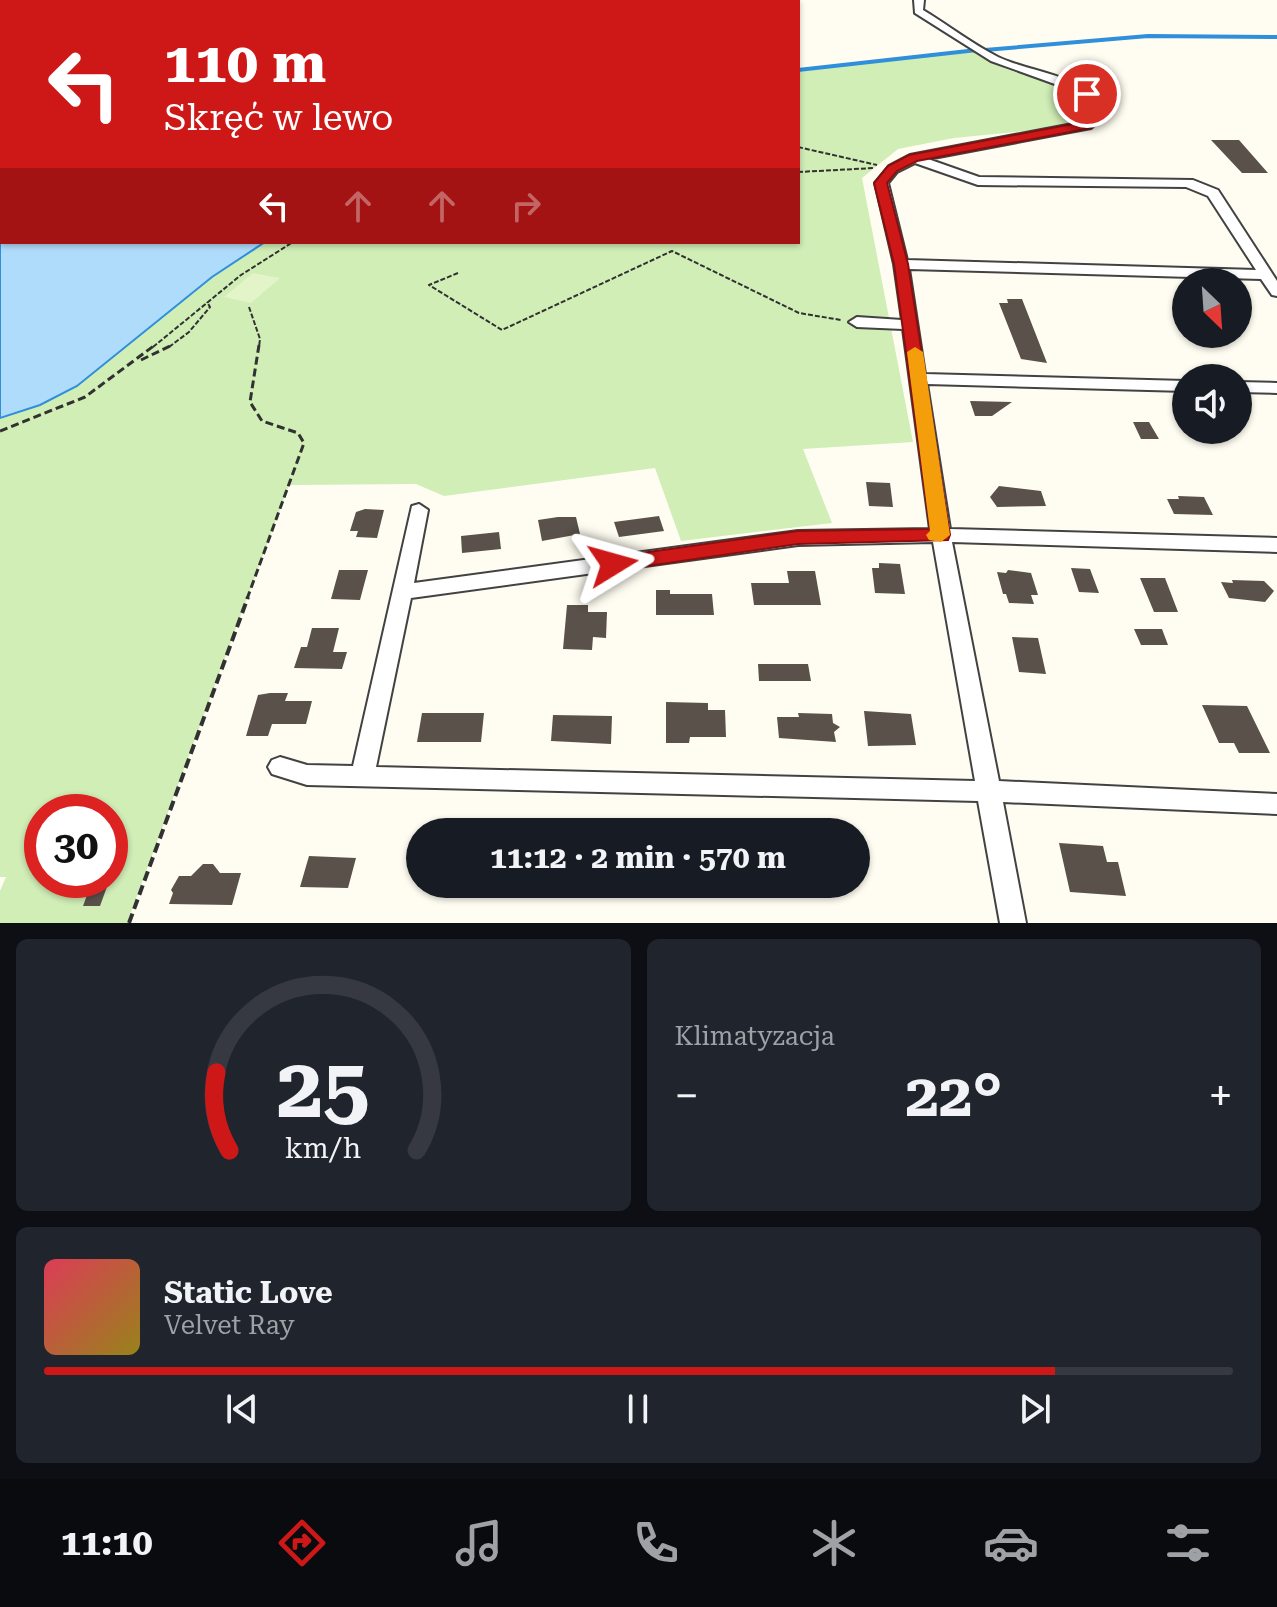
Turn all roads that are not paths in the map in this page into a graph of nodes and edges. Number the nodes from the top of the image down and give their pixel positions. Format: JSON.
{"nodes":[{"id":1,"x":919,"y":0,"type":"edge"},
{"id":2,"x":914,"y":158,"type":"junction"},
{"id":3,"x":901,"y":264,"type":"junction"},
{"id":4,"x":1265,"y":275,"type":"junction"},
{"id":5,"x":1277,"y":292,"type":"edge"},
{"id":6,"x":857,"y":322,"type":"road end"},
{"id":7,"x":911,"y":325,"type":"junction"},
{"id":8,"x":919,"y":379,"type":"junction"},
{"id":9,"x":1172,"y":386,"type":"edge"},
{"id":10,"x":1252,"y":387,"type":"edge"},
{"id":11,"x":1277,"y":388,"type":"edge"},
{"id":12,"x":419,"y":510,"type":"dead end"},
{"id":13,"x":941,"y":535,"type":"junction"},
{"id":14,"x":1277,"y":545,"type":"edge"},
{"id":15,"x":403,"y":592,"type":"junction"},
{"id":16,"x":280,"y":767,"type":"dead end"},
{"id":17,"x":363,"y":774,"type":"junction"},
{"id":18,"x":986,"y":791,"type":"junction"},
{"id":19,"x":1277,"y":804,"type":"edge"},
{"id":20,"x":1013,"y":923,"type":"edge"}],
"edges":[{"from":1,"to":2,"type":"street"},
{"from":2,"to":3,"type":"street"},
{"from":2,"to":4,"type":"street"},
{"from":3,"to":4,"type":"street"},
{"from":3,"to":7,"type":"street"},
{"from":4,"to":5,"type":"street"},
{"from":6,"to":7,"type":"street"},
{"from":7,"to":8,"type":"street"},
{"from":8,"to":9,"type":"street"},
{"from":8,"to":13,"type":"street"},
{"from":10,"to":11,"type":"street"},
{"from":12,"to":15,"type":"street"},
{"from":13,"to":14,"type":"street"},
{"from":13,"to":15,"type":"street"},
{"from":13,"to":18,"type":"street"},
{"from":15,"to":17,"type":"street"},
{"from":16,"to":17,"type":"street"},
{"from":17,"to":18,"type":"street"},
{"from":18,"to":19,"type":"street"},
{"from":18,"to":20,"type":"street"}]}
